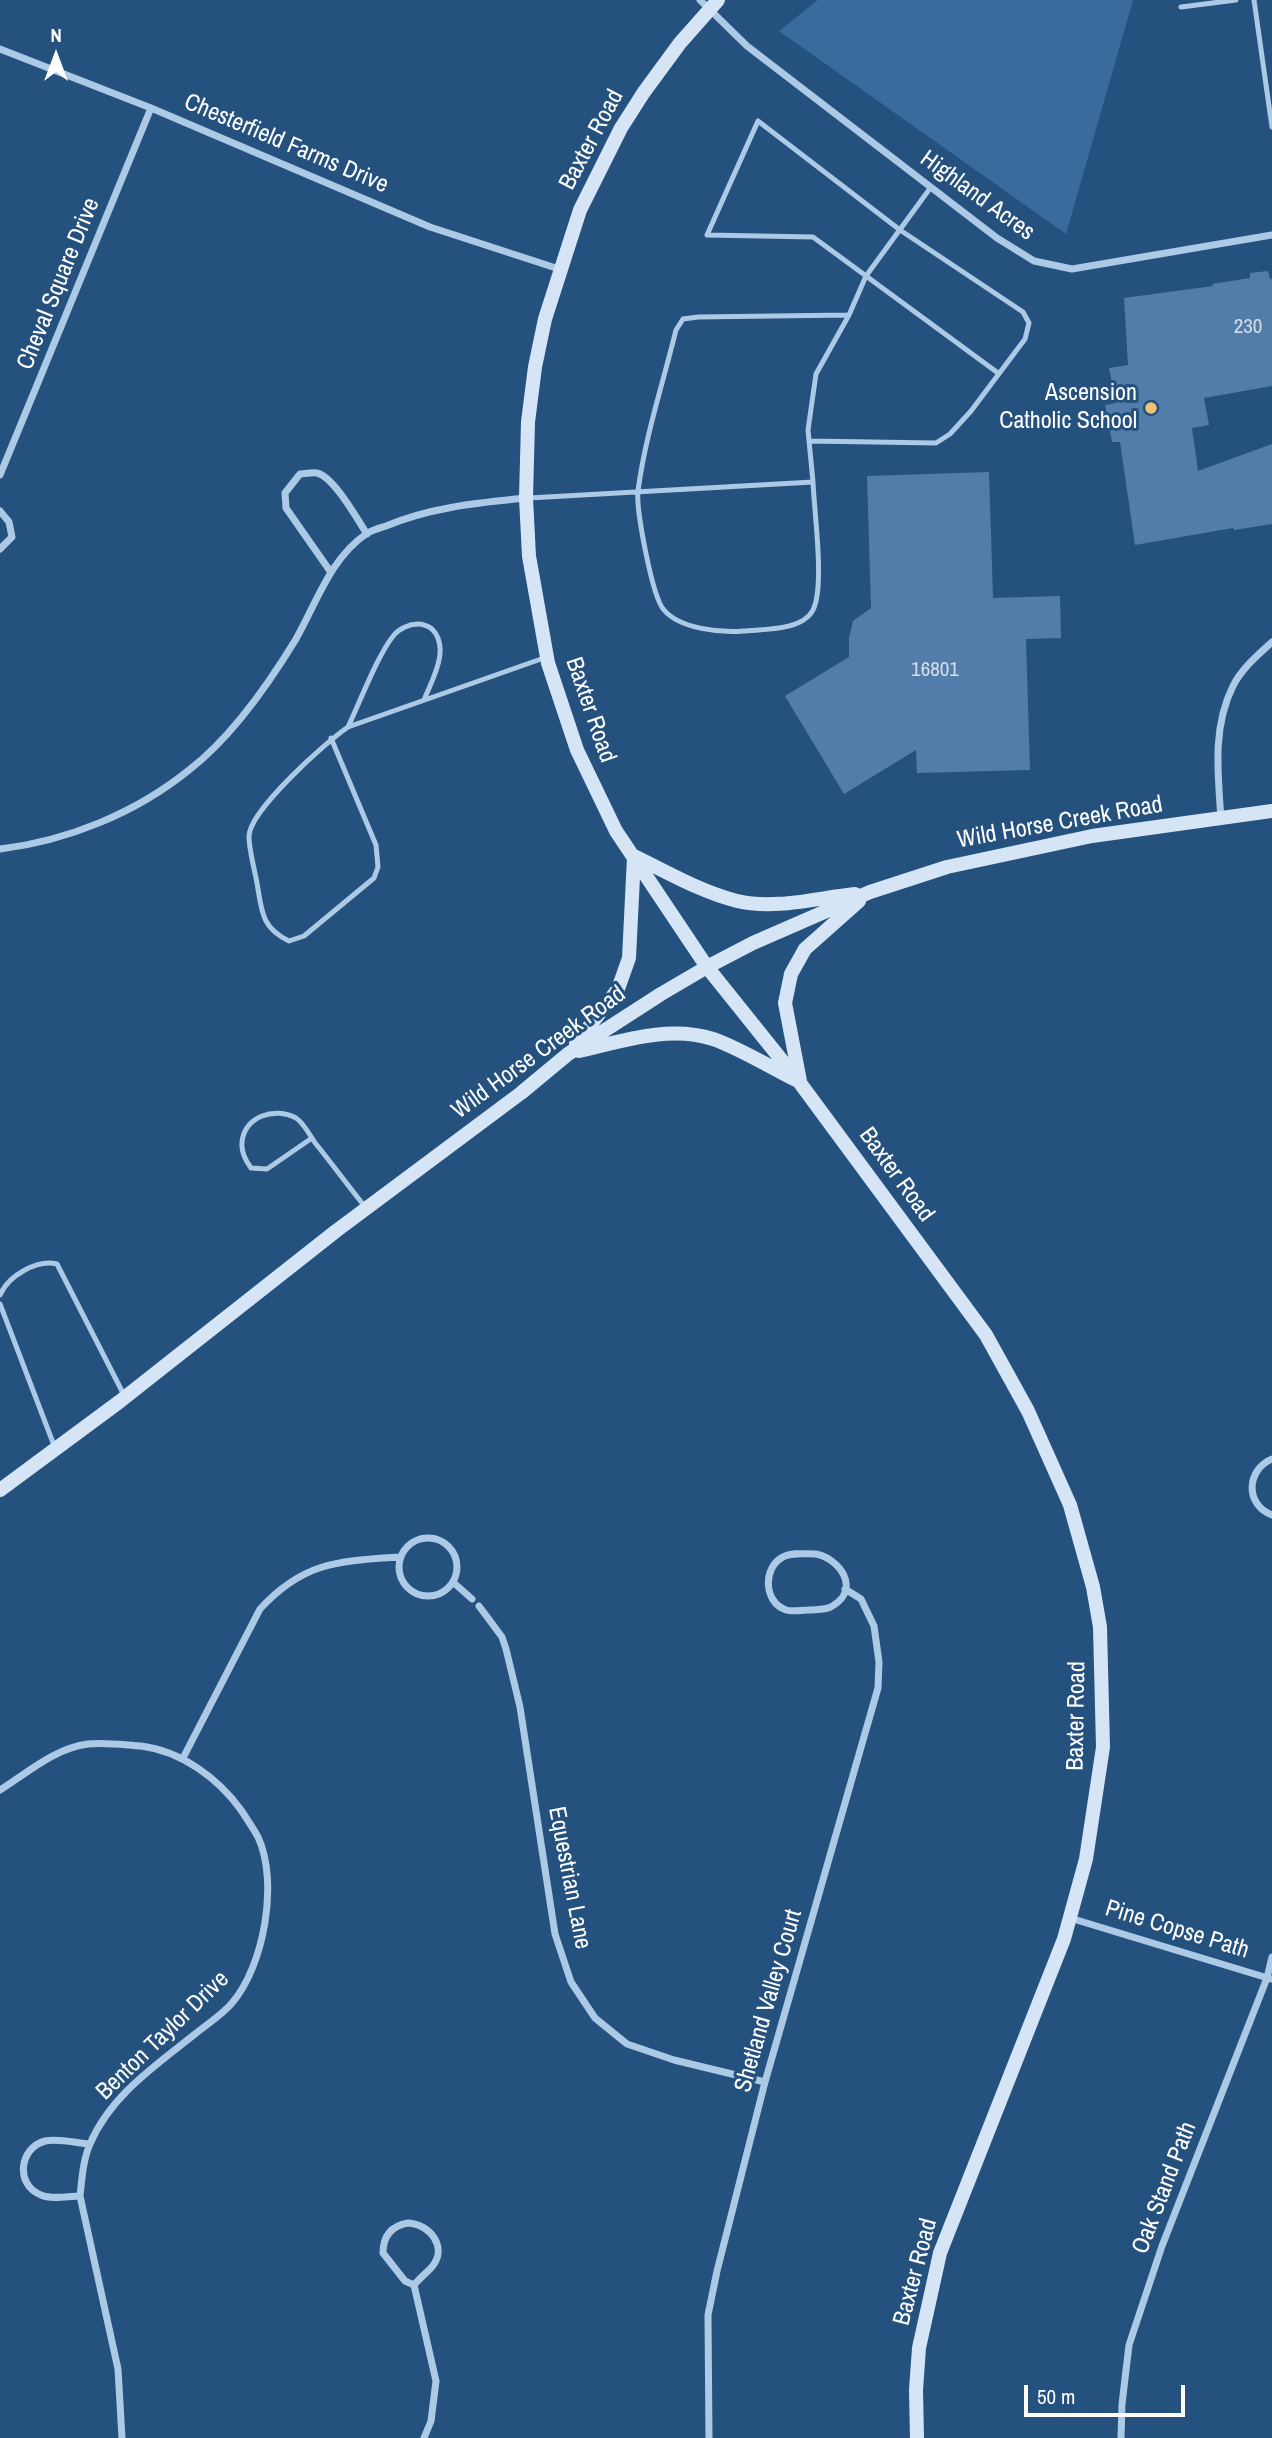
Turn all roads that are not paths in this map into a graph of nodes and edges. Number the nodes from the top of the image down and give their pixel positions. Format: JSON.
{"nodes":[{"id":1,"x":1236,"y":0,"type":"edge"},
{"id":2,"x":1254,"y":0,"type":"edge"},
{"id":3,"x":709,"y":3,"type":"edge"},
{"id":4,"x":1181,"y":7,"type":"dead end"},
{"id":5,"x":0,"y":49,"type":"edge"},
{"id":6,"x":151,"y":107,"type":"junction"},
{"id":7,"x":1272,"y":127,"type":"edge"},
{"id":8,"x":931,"y":187,"type":"junction"},
{"id":9,"x":900,"y":230,"type":"junction"},
{"id":10,"x":1272,"y":235,"type":"edge"},
{"id":11,"x":559,"y":268,"type":"junction"},
{"id":12,"x":866,"y":276,"type":"junction"},
{"id":13,"x":849,"y":315,"type":"junction"},
{"id":14,"x":998,"y":373,"type":"junction"},
{"id":15,"x":809,"y":441,"type":"junction"},
{"id":16,"x":0,"y":475,"type":"edge"},
{"id":17,"x":813,"y":482,"type":"junction"},
{"id":18,"x":637,"y":494,"type":"junction"},
{"id":19,"x":526,"y":498,"type":"junction"},
{"id":20,"x":0,"y":511,"type":"edge"},
{"id":21,"x":367,"y":534,"type":"junction"},
{"id":22,"x":0,"y":549,"type":"edge"},
{"id":23,"x":330,"y":571,"type":"junction"},
{"id":24,"x":1272,"y":642,"type":"edge"},
{"id":25,"x":547,"y":656,"type":"junction"},
{"id":26,"x":424,"y":700,"type":"junction"},
{"id":27,"x":348,"y":727,"type":"junction"},
{"id":28,"x":331,"y":738,"type":"junction"},
{"id":29,"x":1272,"y":811,"type":"edge"},
{"id":30,"x":1221,"y":819,"type":"junction"},
{"id":31,"x":0,"y":849,"type":"edge"},
{"id":32,"x":634,"y":856,"type":"junction"},
{"id":33,"x":870,"y":892,"type":"junction"},
{"id":34,"x":707,"y":968,"type":"junction"},
{"id":35,"x":568,"y":1054,"type":"junction"},
{"id":36,"x":800,"y":1083,"type":"junction"},
{"id":37,"x":312,"y":1138,"type":"junction"},
{"id":38,"x":366,"y":1208,"type":"junction"},
{"id":39,"x":0,"y":1295,"type":"edge"},
{"id":40,"x":0,"y":1304,"type":"edge"},
{"id":41,"x":125,"y":1397,"type":"junction"},
{"id":42,"x":55,"y":1449,"type":"junction"},
{"id":43,"x":1272,"y":1459,"type":"edge"},
{"id":44,"x":0,"y":1490,"type":"edge"},
{"id":45,"x":1272,"y":1515,"type":"edge"},
{"id":46,"x":400,"y":1557,"type":"junction"},
{"id":47,"x":454,"y":1583,"type":"junction"},
{"id":48,"x":845,"y":1589,"type":"junction"},
{"id":49,"x":472,"y":1599,"type":"dead end"},
{"id":50,"x":479,"y":1606,"type":"dead end"},
{"id":51,"x":183,"y":1758,"type":"junction"},
{"id":52,"x":0,"y":1790,"type":"edge"},
{"id":53,"x":1070,"y":1918,"type":"junction"},
{"id":54,"x":1272,"y":1957,"type":"edge"},
{"id":55,"x":1270,"y":1979,"type":"edge"},
{"id":56,"x":765,"y":2082,"type":"junction"},
{"id":57,"x":90,"y":2144,"type":"junction"},
{"id":58,"x":80,"y":2196,"type":"junction"},
{"id":59,"x":414,"y":2285,"type":"junction"},
{"id":60,"x":122,"y":2438,"type":"edge"},
{"id":61,"x":424,"y":2438,"type":"edge"},
{"id":62,"x":709,"y":2438,"type":"edge"},
{"id":63,"x":917,"y":2438,"type":"edge"},
{"id":64,"x":1121,"y":2438,"type":"edge"}],
"edges":[{"from":1,"to":4,"type":"lane"},
{"from":2,"to":7,"type":"lane"},
{"from":3,"to":8,"type":"street","name":"Highland Acres"},
{"from":3,"to":11,"type":"main road","name":"Baxter Road"},
{"from":5,"to":6,"type":"street","name":"Chesterfield Farms Drive"},
{"from":6,"to":11,"type":"street","name":"Chesterfield Farms Drive"},
{"from":6,"to":16,"type":"street","name":"Cheval Square Drive"},
{"from":8,"to":9,"type":"lane"},
{"from":8,"to":10,"type":"street","name":"Highland Acres"},
{"from":9,"to":12,"type":"lane"},
{"from":9,"to":12,"type":"lane"},
{"from":9,"to":14,"type":"lane"},
{"from":11,"to":19,"type":"main road","name":"Baxter Road"},
{"from":12,"to":13,"type":"lane"},
{"from":12,"to":14,"type":"lane"},
{"from":13,"to":15,"type":"lane"},
{"from":13,"to":18,"type":"lane"},
{"from":14,"to":15,"type":"lane"},
{"from":15,"to":17,"type":"lane"},
{"from":17,"to":18,"type":"lane"},
{"from":17,"to":18,"type":"lane"},
{"from":18,"to":19,"type":"lane"},
{"from":19,"to":21,"type":"street"},
{"from":19,"to":25,"type":"main road","name":"Baxter Road"},
{"from":20,"to":22,"type":"street"},
{"from":21,"to":23,"type":"street"},
{"from":21,"to":23,"type":"street"},
{"from":23,"to":31,"type":"street"},
{"from":24,"to":30,"type":"street"},
{"from":25,"to":26,"type":"lane"},
{"from":25,"to":32,"type":"main road","name":"Baxter Road"},
{"from":26,"to":27,"type":"lane"},
{"from":26,"to":27,"type":"lane"},
{"from":27,"to":28,"type":"lane"},
{"from":28,"to":28,"type":"lane"},
{"from":29,"to":30,"type":"main road","name":"Wild Horse Creek Road"},
{"from":30,"to":33,"type":"main road","name":"Wild Horse Creek Road"},
{"from":32,"to":33,"type":"main road"},
{"from":32,"to":34,"type":"main road","name":"Baxter Road"},
{"from":32,"to":35,"type":"main road"},
{"from":33,"to":34,"type":"main road","name":"Wild Horse Creek Road"},
{"from":33,"to":36,"type":"main road"},
{"from":34,"to":35,"type":"main road","name":"Wild Horse Creek Road"},
{"from":34,"to":36,"type":"main road","name":"Baxter Road"},
{"from":35,"to":36,"type":"main road"},
{"from":35,"to":38,"type":"main road","name":"Wild Horse Creek Road"},
{"from":36,"to":53,"type":"main road","name":"Baxter Road"},
{"from":37,"to":37,"type":"lane"},
{"from":37,"to":38,"type":"lane"},
{"from":38,"to":41,"type":"main road","name":"Wild Horse Creek Road"},
{"from":39,"to":41,"type":"lane"},
{"from":40,"to":42,"type":"lane"},
{"from":41,"to":42,"type":"main road","name":"Wild Horse Creek Road"},
{"from":42,"to":44,"type":"main road","name":"Wild Horse Creek Road"},
{"from":43,"to":45,"type":"street"},
{"from":46,"to":47,"type":"street"},
{"from":46,"to":47,"type":"street"},
{"from":46,"to":51,"type":"street"},
{"from":47,"to":49,"type":"street"},
{"from":48,"to":48,"type":"street","name":"Shetland Valley Court"},
{"from":48,"to":56,"type":"street","name":"Shetland Valley Court"},
{"from":50,"to":56,"type":"street","name":"Equestrian Lane"},
{"from":51,"to":52,"type":"street","name":"Benton Taylor Drive"},
{"from":51,"to":57,"type":"street","name":"Benton Taylor Drive"},
{"from":53,"to":55,"type":"street","name":"Pine Copse Path"},
{"from":53,"to":63,"type":"main road","name":"Baxter Road"},
{"from":54,"to":55,"type":"street","name":"Oak Stand Path"},
{"from":55,"to":64,"type":"street","name":"Oak Stand Path"},
{"from":56,"to":62,"type":"street","name":"Shetland Valley Court"},
{"from":57,"to":58,"type":"street","name":"Benton Taylor Drive"},
{"from":57,"to":58,"type":"street"},
{"from":58,"to":60,"type":"street","name":"Benton Taylor Drive"},
{"from":59,"to":59,"type":"street"},
{"from":59,"to":61,"type":"street"}]}
